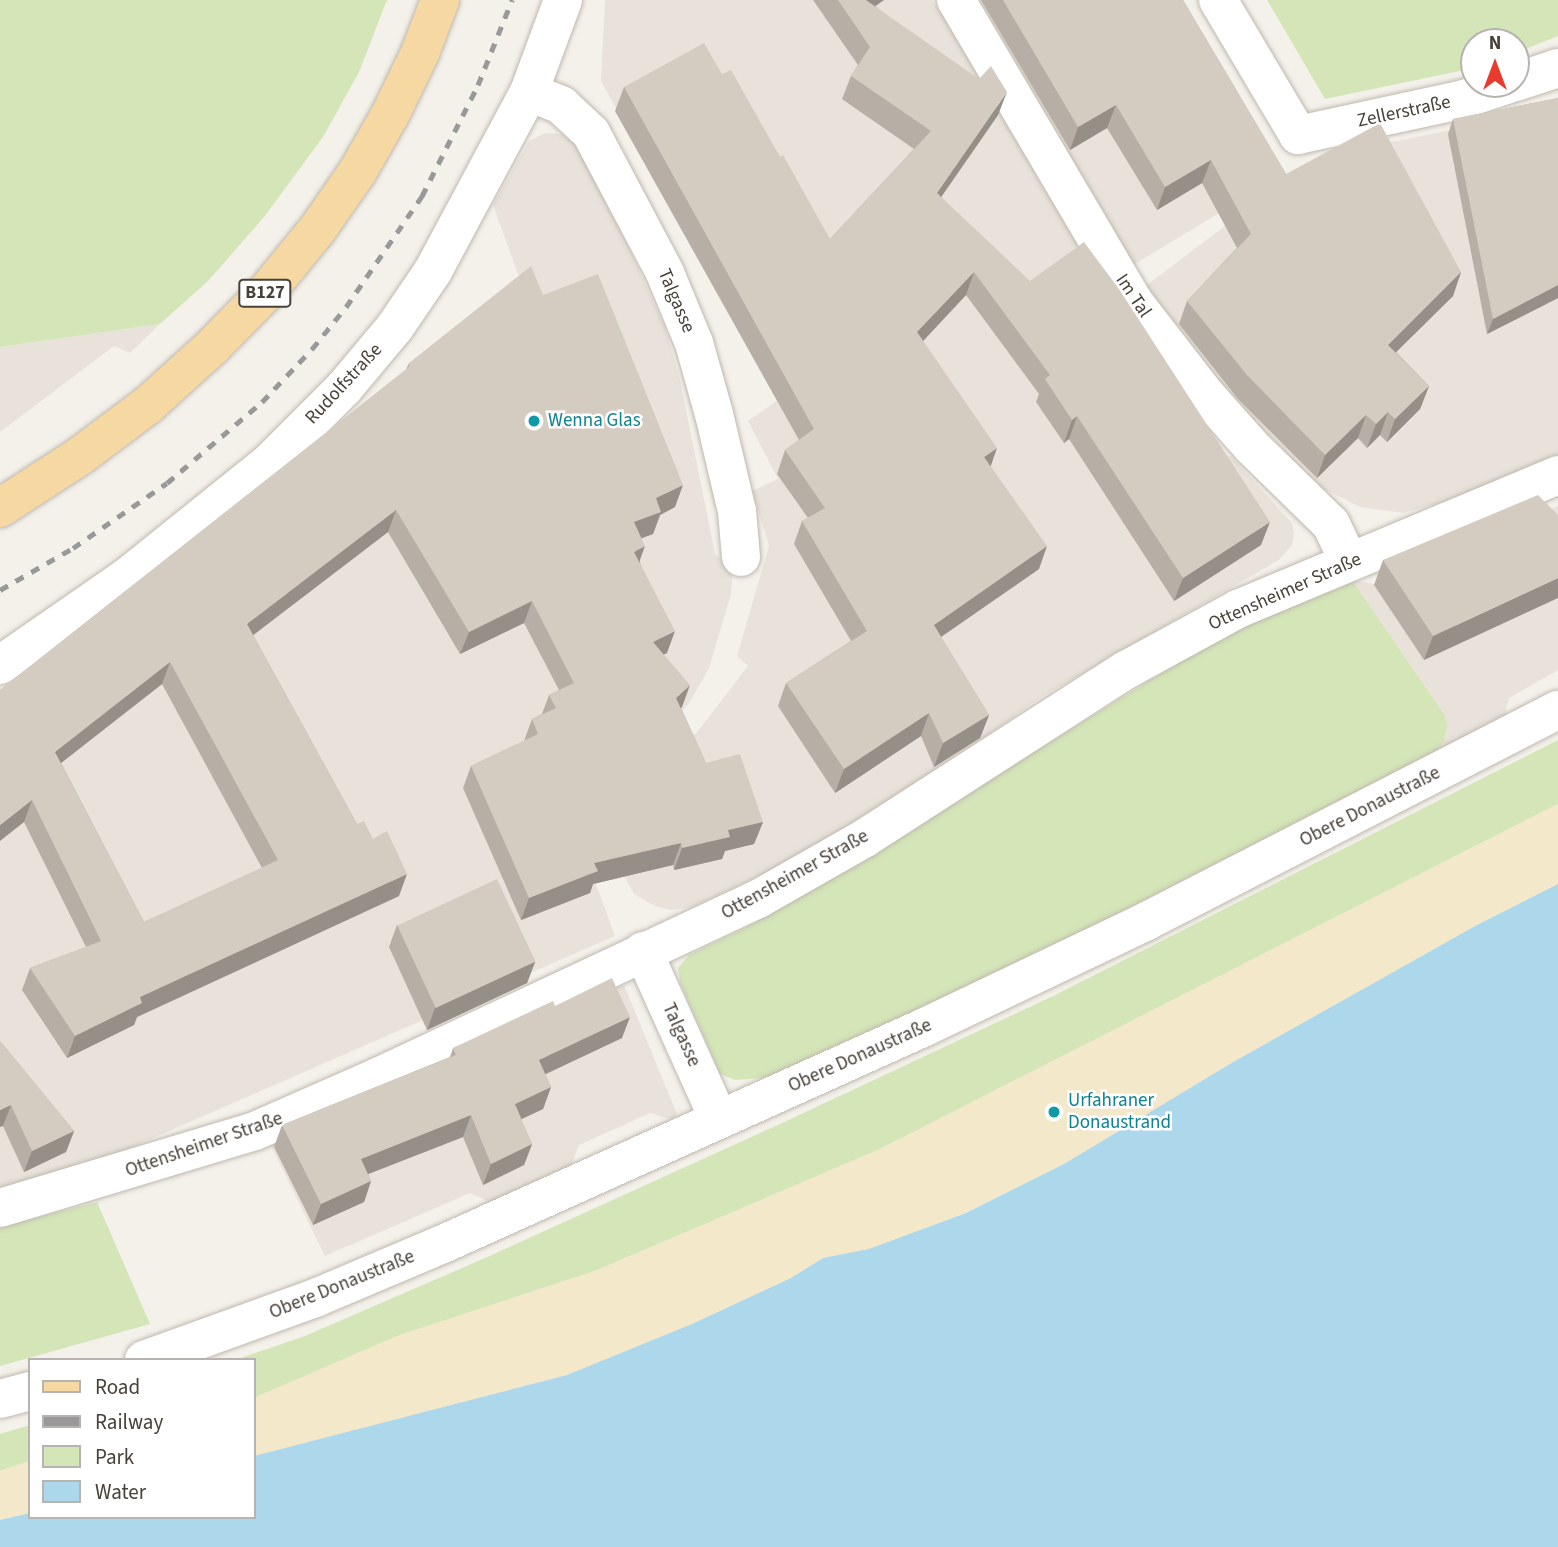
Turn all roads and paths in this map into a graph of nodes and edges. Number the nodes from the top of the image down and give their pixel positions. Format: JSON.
{"nodes":[{"id":1,"x":440,"y":0,"type":"edge"},
{"id":2,"x":563,"y":0,"type":"edge"},
{"id":3,"x":956,"y":0,"type":"edge"},
{"id":4,"x":1218,"y":0,"type":"edge"},
{"id":5,"x":1558,"y":68,"type":"edge"},
{"id":6,"x":1530,"y":77,"type":"edge"},
{"id":7,"x":528,"y":92,"type":"junction"},
{"id":8,"x":1467,"y":98,"type":"edge"},
{"id":9,"x":1558,"y":475,"type":"edge"},
{"id":10,"x":0,"y":508,"type":"edge"},
{"id":11,"x":741,"y":557,"type":"dead end"},
{"id":12,"x":1349,"y":562,"type":"junction"},
{"id":13,"x":0,"y":665,"type":"edge"},
{"id":14,"x":1558,"y":710,"type":"edge"},
{"id":15,"x":643,"y":951,"type":"junction"},
{"id":16,"x":719,"y":1120,"type":"junction"},
{"id":17,"x":0,"y":1209,"type":"edge"},
{"id":18,"x":149,"y":1358,"type":"edge"},
{"id":19,"x":28,"y":1392,"type":"edge"},
{"id":20,"x":0,"y":1399,"type":"edge"}],
"edges":[{"from":1,"to":10,"type":"main road","number":"B127"},
{"from":2,"to":7,"type":"street","name":"Rudolfstraße"},
{"from":3,"to":12,"type":"street","name":"Im Tal"},
{"from":4,"to":8,"type":"street","name":"Zellerstraße"},
{"from":5,"to":6,"type":"street"},
{"from":7,"to":11,"type":"street","name":"Talgasse"},
{"from":7,"to":13,"type":"street","name":"Rudolfstraße"},
{"from":9,"to":12,"type":"street","name":"Ottensheimer Straße"},
{"from":12,"to":15,"type":"street","name":"Ottensheimer Straße"},
{"from":14,"to":16,"type":"street","name":"Obere Donaustraße"},
{"from":15,"to":16,"type":"street","name":"Talgasse"},
{"from":15,"to":17,"type":"street","name":"Ottensheimer Straße"},
{"from":16,"to":18,"type":"street","name":"Obere Donaustraße"},
{"from":19,"to":20,"type":"street"}]}
